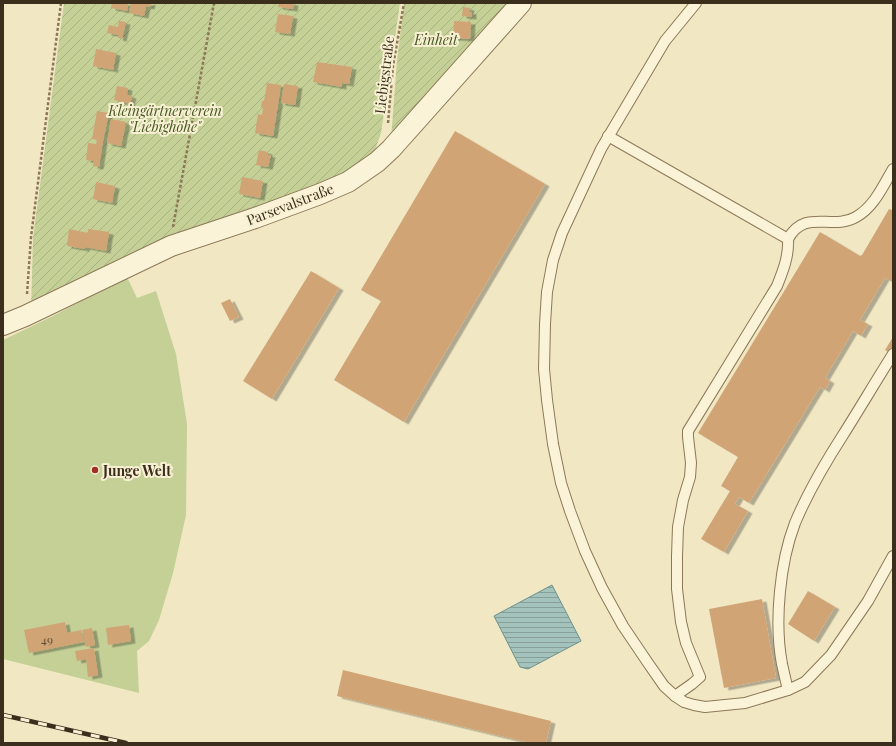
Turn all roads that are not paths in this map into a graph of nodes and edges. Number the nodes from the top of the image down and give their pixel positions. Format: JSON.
{"nodes":[{"id":1,"x":521,"y":3,"type":"edge"},
{"id":2,"x":696,"y":3,"type":"edge"},
{"id":3,"x":608,"y":136,"type":"junction"},
{"id":4,"x":893,"y":169,"type":"edge"},
{"id":5,"x":788,"y":239,"type":"junction"},
{"id":6,"x":3,"y":325,"type":"edge"},
{"id":7,"x":893,"y":354,"type":"edge"},
{"id":8,"x":893,"y":556,"type":"edge"},
{"id":9,"x":788,"y":690,"type":"junction"},
{"id":10,"x":676,"y":696,"type":"junction"}],
"edges":[{"from":1,"to":6,"type":"street","name":"Parsevalstraße"},
{"from":2,"to":3,"type":"lane"},
{"from":3,"to":5,"type":"lane"},
{"from":3,"to":10,"type":"lane"},
{"from":4,"to":5,"type":"lane"},
{"from":5,"to":10,"type":"lane"},
{"from":7,"to":9,"type":"lane"},
{"from":8,"to":9,"type":"lane"},
{"from":9,"to":10,"type":"lane"}]}
